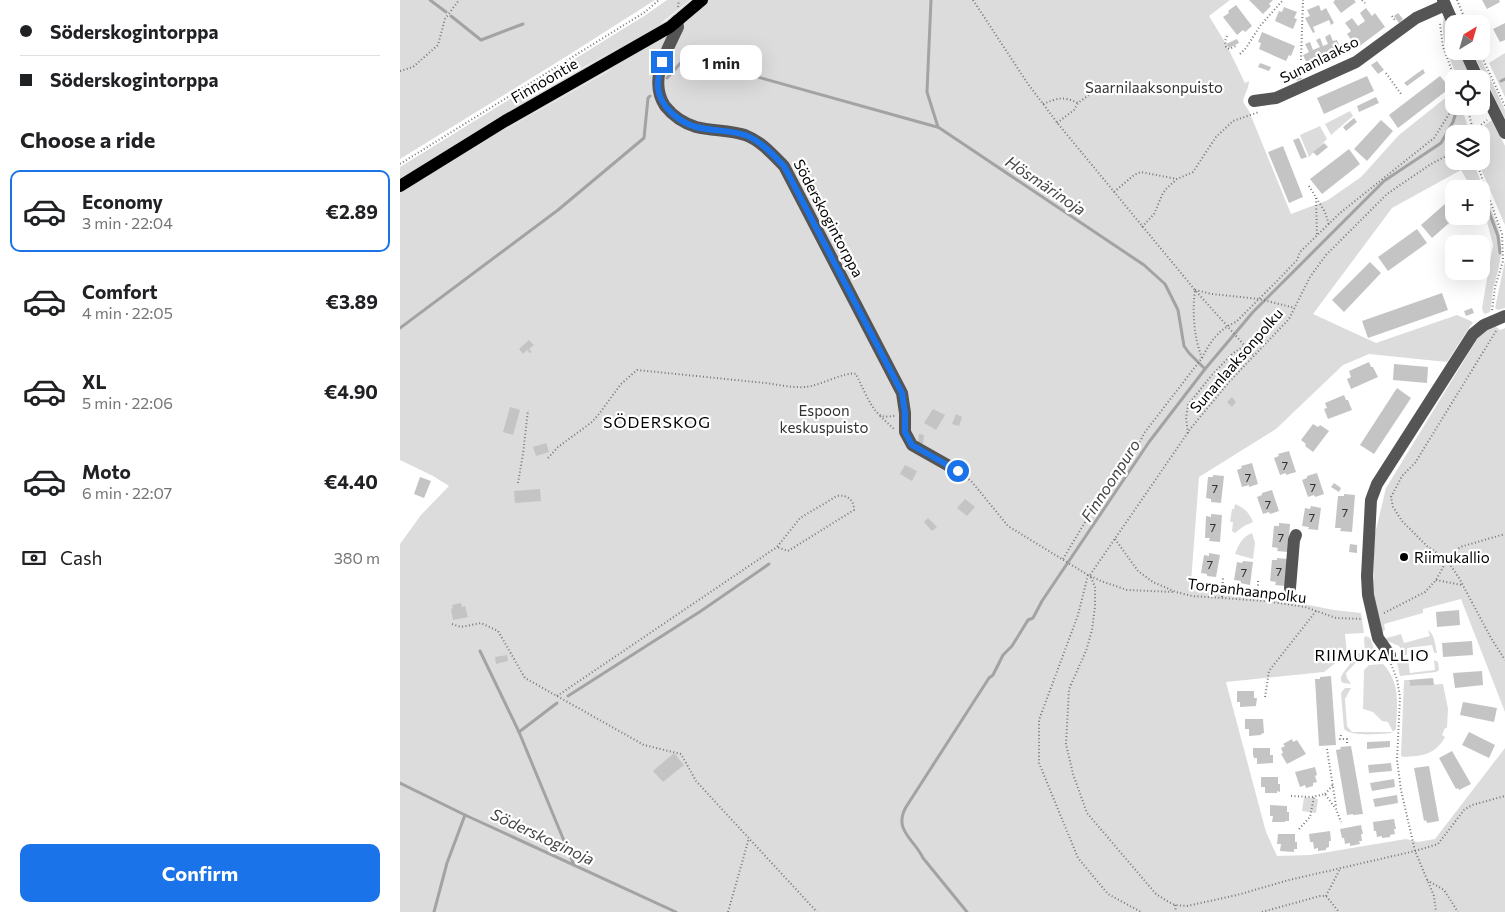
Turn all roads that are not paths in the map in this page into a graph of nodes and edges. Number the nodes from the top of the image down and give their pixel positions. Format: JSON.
{"nodes":[{"id":1,"x":702,"y":0,"type":"edge"},
{"id":2,"x":1445,"y":3,"type":"edge"},
{"id":3,"x":1450,"y":15,"type":"edge"},
{"id":4,"x":677,"y":22,"type":"junction"},
{"id":5,"x":1490,"y":103,"type":"edge"},
{"id":6,"x":1258,"y":106,"type":"road end"},
{"id":7,"x":1505,"y":133,"type":"edge"},
{"id":8,"x":400,"y":186,"type":"edge"},
{"id":9,"x":1502,"y":321,"type":"edge"},
{"id":10,"x":958,"y":471,"type":"road end"},
{"id":11,"x":1296,"y":535,"type":"dead end"},
{"id":12,"x":1290,"y":588,"type":"dead end"},
{"id":13,"x":1390,"y":655,"type":"road end"}],
"edges":[{"from":1,"to":4,"type":"main road","name":"Finnoontie"},
{"from":2,"to":3,"type":"street"},
{"from":2,"to":6,"type":"street","name":"Sunanlaakso"},
{"from":4,"to":8,"type":"main road","name":"Finnoontie"},
{"from":4,"to":10,"type":"street","name":"Söderskogintorppa"},
{"from":5,"to":7,"type":"street"},
{"from":9,"to":13,"type":"street"},
{"from":11,"to":12,"type":"street"}]}
